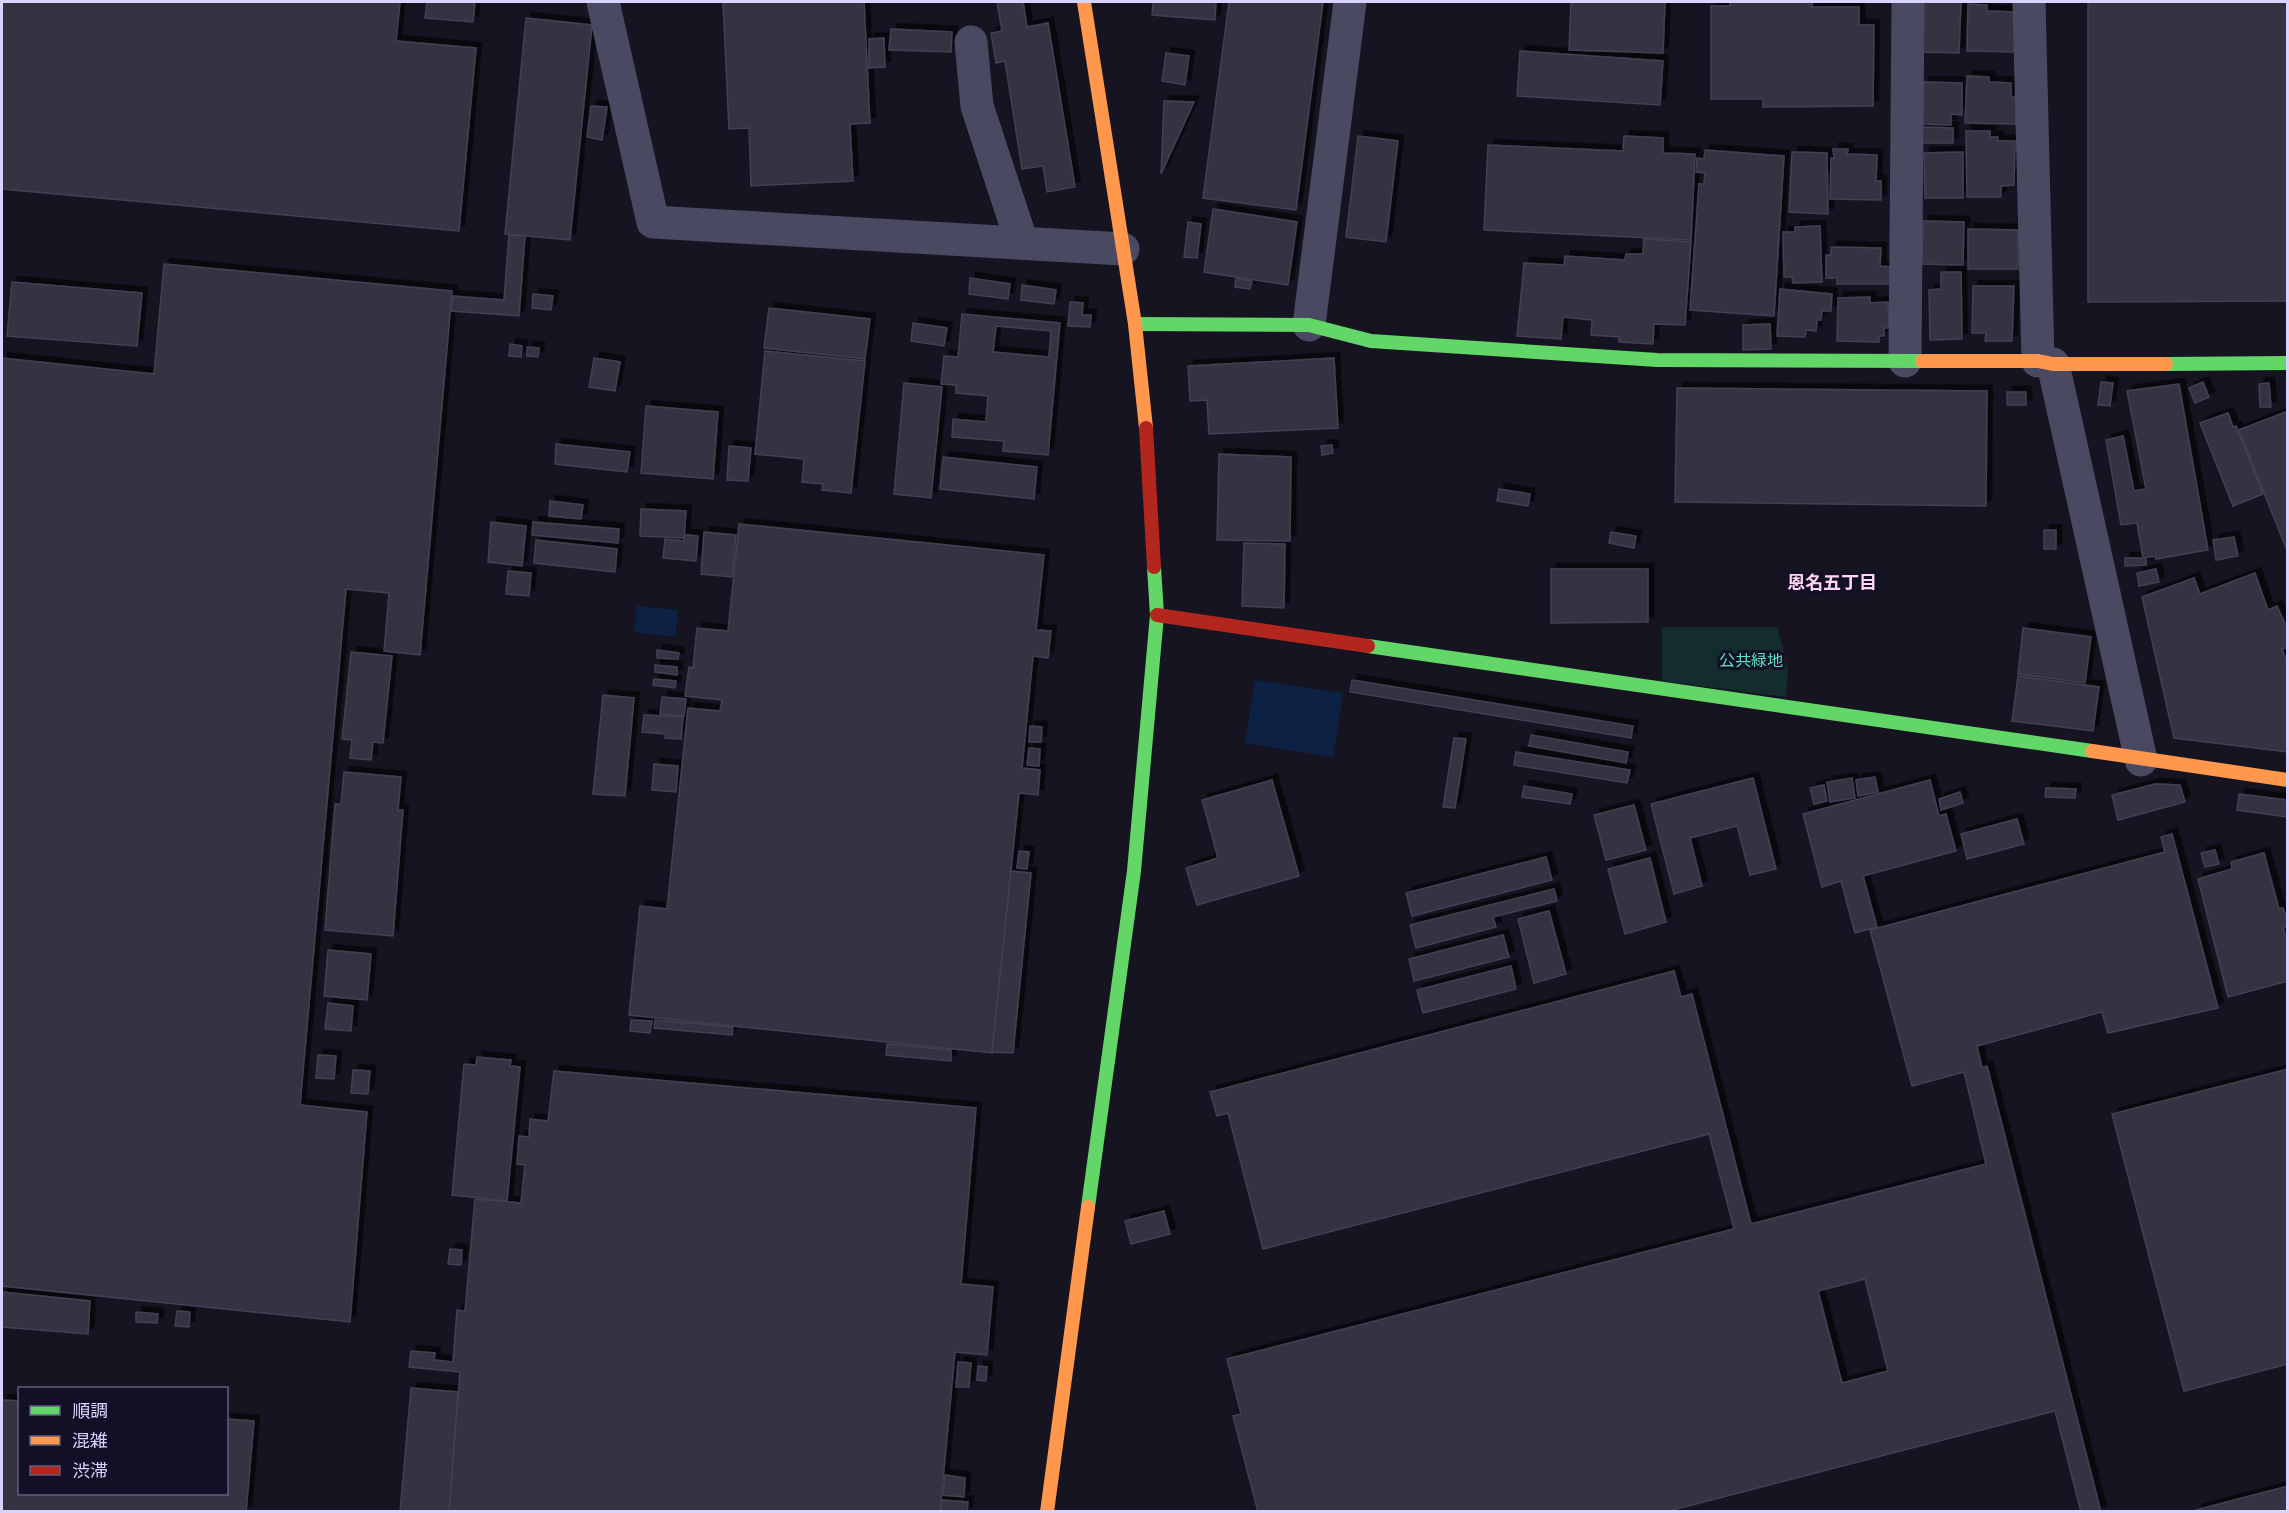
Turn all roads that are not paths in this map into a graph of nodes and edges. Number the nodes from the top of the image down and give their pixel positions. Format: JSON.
{"nodes":[{"id":1,"x":603,"y":2,"type":"edge"},
{"id":2,"x":1084,"y":2,"type":"edge"},
{"id":3,"x":1350,"y":2,"type":"edge"},
{"id":4,"x":1908,"y":2,"type":"edge"},
{"id":5,"x":2029,"y":2,"type":"edge"},
{"id":6,"x":971,"y":42,"type":"dead end"},
{"id":7,"x":1022,"y":243,"type":"junction"},
{"id":8,"x":1123,"y":249,"type":"junction"},
{"id":9,"x":1135,"y":324,"type":"junction"},
{"id":10,"x":1309,"y":325,"type":"junction"},
{"id":11,"x":1905,"y":361,"type":"junction"},
{"id":12,"x":2045,"y":362,"type":"junction"},
{"id":13,"x":2288,"y":363,"type":"edge"},
{"id":14,"x":1157,"y":615,"type":"junction"},
{"id":15,"x":2141,"y":760,"type":"junction"},
{"id":16,"x":2288,"y":780,"type":"edge"},
{"id":17,"x":1047,"y":1512,"type":"edge"}],
"edges":[{"from":1,"to":7,"type":"street"},
{"from":2,"to":8,"type":"street"},
{"from":3,"to":10,"type":"street"},
{"from":4,"to":11,"type":"street"},
{"from":5,"to":12,"type":"street"},
{"from":6,"to":7,"type":"street"},
{"from":7,"to":8,"type":"street"},
{"from":8,"to":9,"type":"street"},
{"from":9,"to":10,"type":"street"},
{"from":9,"to":14,"type":"street"},
{"from":10,"to":11,"type":"street"},
{"from":11,"to":12,"type":"street"},
{"from":12,"to":13,"type":"street"},
{"from":12,"to":15,"type":"street"},
{"from":14,"to":15,"type":"street"},
{"from":14,"to":17,"type":"street"},
{"from":15,"to":16,"type":"street"}]}
